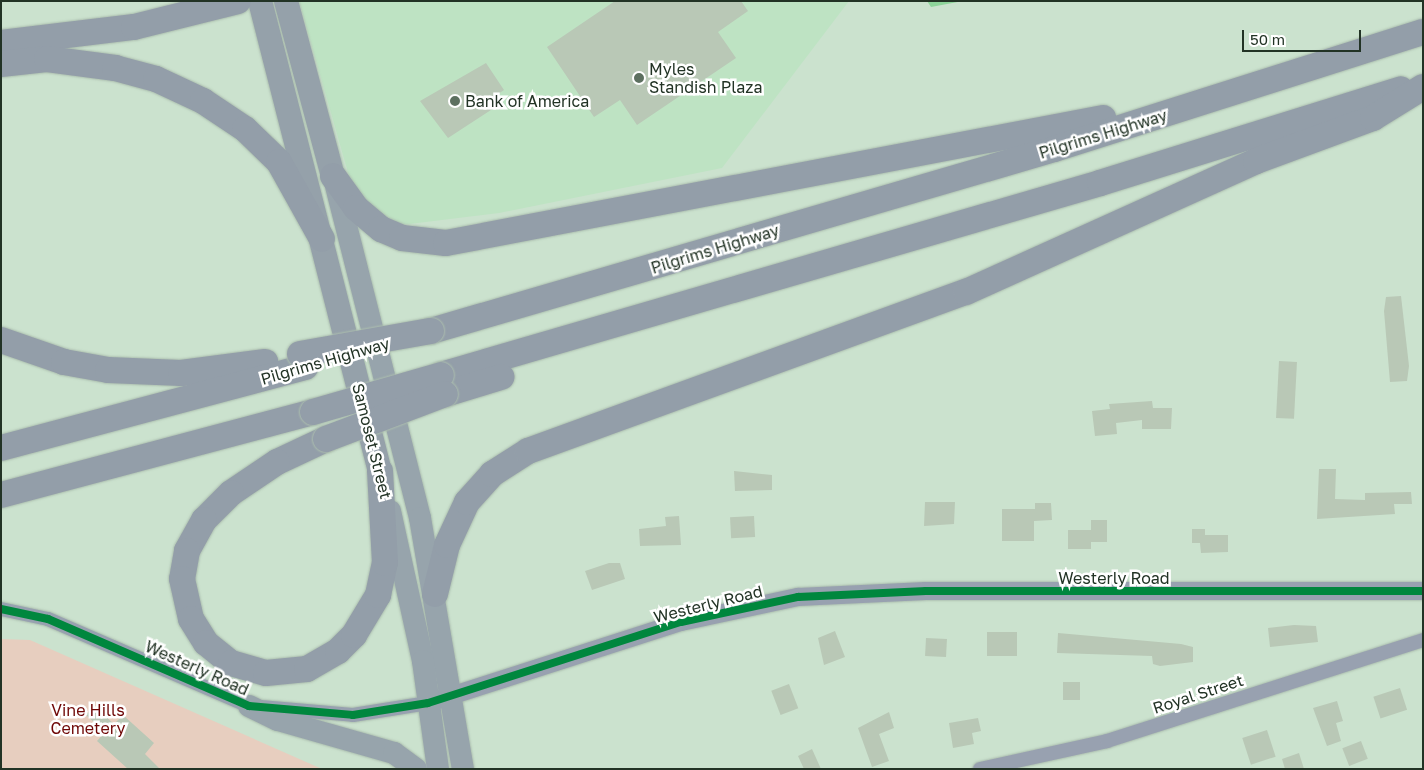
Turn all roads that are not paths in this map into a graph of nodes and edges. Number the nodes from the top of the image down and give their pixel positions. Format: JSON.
{"nodes":[{"id":1,"x":160,"y":1,"type":"edge"},
{"id":2,"x":238,"y":1,"type":"edge"},
{"id":3,"x":260,"y":1,"type":"edge"},
{"id":4,"x":286,"y":1,"type":"edge"},
{"id":5,"x":103,"y":29,"type":"junction"},
{"id":6,"x":1423,"y":32,"type":"edge"},
{"id":7,"x":1,"y":43,"type":"edge"},
{"id":8,"x":1,"y":64,"type":"edge"},
{"id":9,"x":1423,"y":81,"type":"edge"},
{"id":10,"x":1423,"y":87,"type":"edge"},
{"id":11,"x":1239,"y":92,"type":"junction"},
{"id":12,"x":333,"y":176,"type":"junction"},
{"id":13,"x":322,"y":239,"type":"junction"},
{"id":14,"x":1,"y":340,"type":"edge"},
{"id":15,"x":302,"y":360,"type":"junction"},
{"id":16,"x":443,"y":385,"type":"junction"},
{"id":17,"x":1,"y":448,"type":"edge"},
{"id":18,"x":380,"y":471,"type":"junction"},
{"id":19,"x":1,"y":495,"type":"edge"},
{"id":20,"x":1423,"y":591,"type":"edge"},
{"id":21,"x":435,"y":594,"type":"junction"},
{"id":22,"x":1,"y":609,"type":"edge"},
{"id":23,"x":1423,"y":640,"type":"edge"},
{"id":24,"x":451,"y":696,"type":"junction"},
{"id":25,"x":428,"y":703,"type":"junction"},
{"id":26,"x":249,"y":706,"type":"junction"},
{"id":27,"x":416,"y":769,"type":"edge"},
{"id":28,"x":438,"y":769,"type":"edge"},
{"id":29,"x":463,"y":769,"type":"edge"},
{"id":30,"x":980,"y":769,"type":"edge"}],
"edges":[{"from":1,"to":5,"type":"highway"},
{"from":2,"to":5,"type":"highway"},
{"from":3,"to":13,"type":"highway","name":"Samoset Street"},
{"from":4,"to":12,"type":"highway","name":"Samoset Street"},
{"from":5,"to":7,"type":"highway"},
{"from":6,"to":11,"type":"highway","name":"Pilgrims Highway"},
{"from":8,"to":13,"type":"highway"},
{"from":9,"to":16,"type":"highway"},
{"from":10,"to":21,"type":"highway"},
{"from":11,"to":12,"type":"highway"},
{"from":11,"to":15,"type":"highway","name":"Pilgrims Highway","bridge":true},
{"from":12,"to":21,"type":"main road","name":"Samoset Street"},
{"from":13,"to":18,"type":"highway","name":"Samoset Street"},
{"from":14,"to":15,"type":"highway"},
{"from":15,"to":17,"type":"highway","name":"Pilgrims Highway"},
{"from":16,"to":18,"type":"highway","bridge":true},
{"from":16,"to":19,"type":"highway","bridge":true},
{"from":18,"to":25,"type":"main road","name":"Samoset Street"},
{"from":20,"to":24,"type":"street","name":"Westerly Road"},
{"from":21,"to":24,"type":"main road","name":"Samoset Street"},
{"from":22,"to":26,"type":"street","name":"Westerly Road"},
{"from":23,"to":30,"type":"street","name":"Royal Street"},
{"from":24,"to":25,"type":"street","name":"Westerly Road"},
{"from":24,"to":29,"type":"main road","name":"Samoset Street"},
{"from":25,"to":26,"type":"street","name":"Westerly Road"},
{"from":25,"to":28,"type":"main road","name":"Samoset Street"},
{"from":26,"to":27,"type":"main road"}]}
